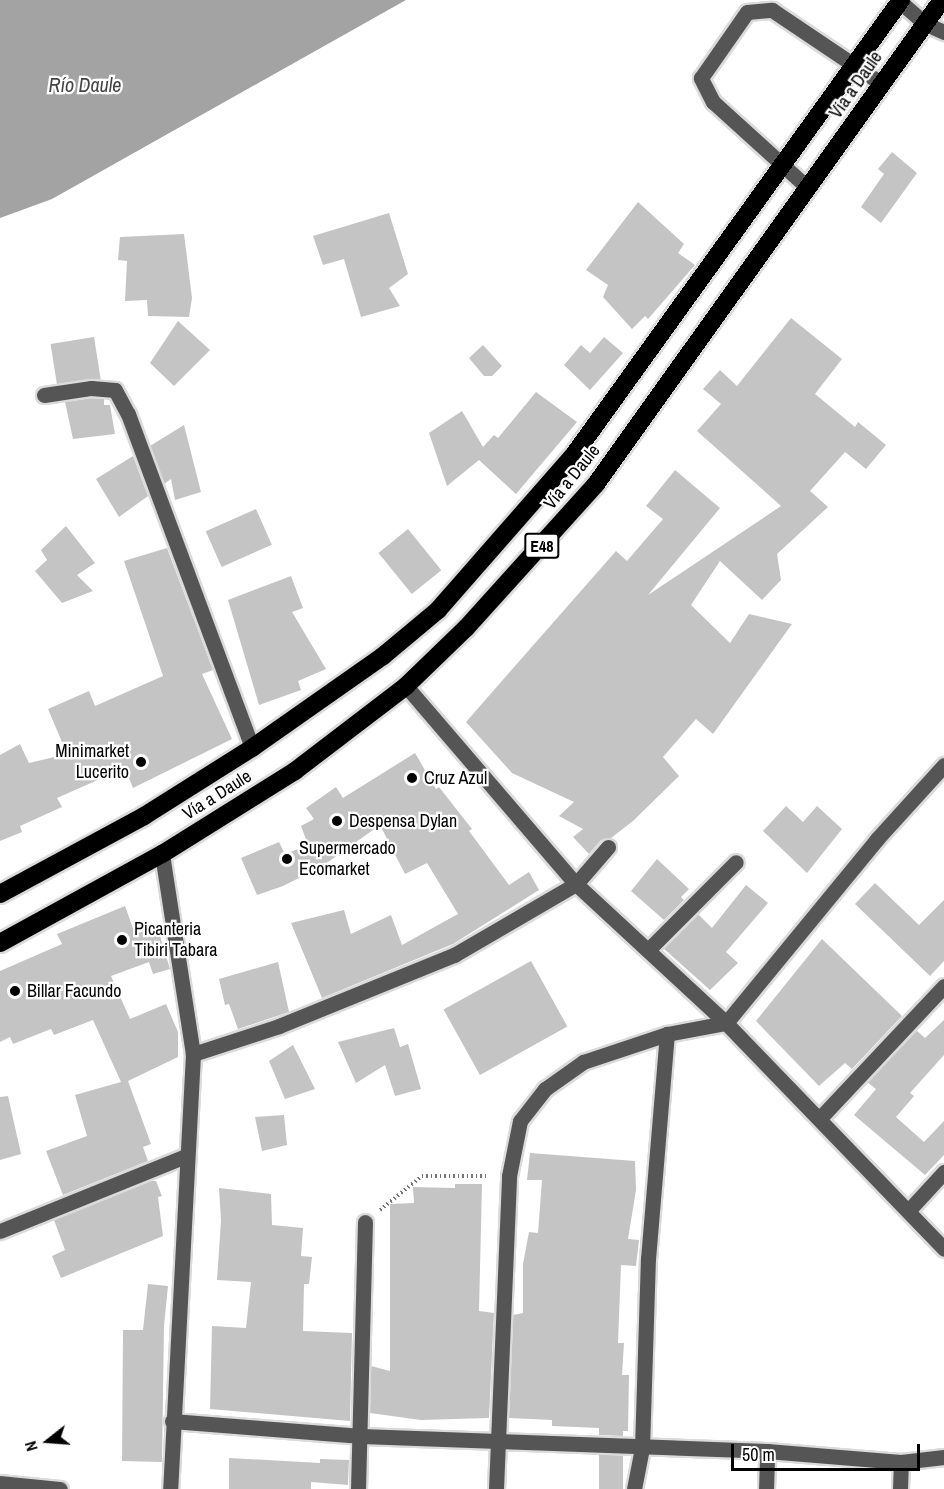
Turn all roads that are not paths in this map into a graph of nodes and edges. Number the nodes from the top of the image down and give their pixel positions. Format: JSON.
{"nodes":[{"id":1,"x":942,"y":0,"type":"edge"},
{"id":2,"x":899,"y":1,"type":"edge"},
{"id":3,"x":926,"y":24,"type":"junction"},
{"id":4,"x":944,"y":32,"type":"edge"},
{"id":5,"x":855,"y":64,"type":"junction"},
{"id":6,"x":882,"y":84,"type":"junction"},
{"id":7,"x":780,"y":167,"type":"junction"},
{"id":8,"x":808,"y":188,"type":"junction"},
{"id":9,"x":44,"y":395,"type":"dead end"},
{"id":10,"x":406,"y":686,"type":"junction"},
{"id":11,"x":252,"y":747,"type":"junction"},
{"id":12,"x":944,"y":765,"type":"edge"},
{"id":13,"x":608,"y":847,"type":"dead end"},
{"id":14,"x":162,"y":854,"type":"junction"},
{"id":15,"x":736,"y":862,"type":"dead end"},
{"id":16,"x":576,"y":884,"type":"junction"},
{"id":17,"x":0,"y":894,"type":"edge"},
{"id":18,"x":0,"y":943,"type":"edge"},
{"id":19,"x":648,"y":950,"type":"junction"},
{"id":20,"x":944,"y":986,"type":"edge"},
{"id":21,"x":726,"y":1023,"type":"junction"},
{"id":22,"x":667,"y":1034,"type":"junction"},
{"id":23,"x":193,"y":1054,"type":"junction"},
{"id":24,"x":820,"y":1118,"type":"junction"},
{"id":25,"x":186,"y":1155,"type":"junction"},
{"id":26,"x":944,"y":1172,"type":"edge"},
{"id":27,"x":909,"y":1210,"type":"junction"},
{"id":28,"x":365,"y":1222,"type":"road end"},
{"id":29,"x":0,"y":1231,"type":"edge"},
{"id":30,"x":944,"y":1249,"type":"edge"},
{"id":31,"x":172,"y":1421,"type":"junction"},
{"id":32,"x":361,"y":1436,"type":"junction"},
{"id":33,"x":498,"y":1442,"type":"junction"},
{"id":34,"x":642,"y":1448,"type":"junction"},
{"id":35,"x":767,"y":1452,"type":"junction"},
{"id":36,"x":944,"y":1457,"type":"edge"},
{"id":37,"x":901,"y":1462,"type":"junction"},
{"id":38,"x":0,"y":1483,"type":"edge"},
{"id":39,"x":60,"y":1489,"type":"edge"},
{"id":40,"x":170,"y":1489,"type":"edge"},
{"id":41,"x":358,"y":1489,"type":"edge"},
{"id":42,"x":496,"y":1489,"type":"edge"},
{"id":43,"x":634,"y":1489,"type":"edge"},
{"id":44,"x":766,"y":1489,"type":"edge"},
{"id":45,"x":900,"y":1489,"type":"edge"}],
"edges":[{"from":1,"to":3,"type":"highway","name":"Vía a Daule","number":"E48"},
{"from":2,"to":3,"type":"street"},
{"from":2,"to":5,"type":"highway","name":"Vía a Daule","number":"E48"},
{"from":3,"to":4,"type":"street"},
{"from":3,"to":6,"type":"highway","name":"Vía a Daule","number":"E48"},
{"from":5,"to":6,"type":"street"},
{"from":5,"to":7,"type":"highway","name":"Vía a Daule","number":"E48"},
{"from":5,"to":7,"type":"street"},
{"from":6,"to":8,"type":"highway","name":"Vía a Daule","number":"E48"},
{"from":7,"to":8,"type":"street"},
{"from":7,"to":11,"type":"highway","name":"Vía a Daule","number":"E48"},
{"from":8,"to":10,"type":"highway","name":"Vía a Daule","number":"E48"},
{"from":9,"to":11,"type":"street"},
{"from":10,"to":14,"type":"highway","name":"Vía a Daule","number":"E48"},
{"from":10,"to":16,"type":"street"},
{"from":11,"to":17,"type":"highway","name":"Vía a Daule","number":"E48"},
{"from":12,"to":21,"type":"street"},
{"from":13,"to":16,"type":"street"},
{"from":14,"to":18,"type":"highway","name":"Vía a Daule","number":"E48"},
{"from":14,"to":23,"type":"street"},
{"from":15,"to":19,"type":"street"},
{"from":16,"to":19,"type":"street"},
{"from":16,"to":23,"type":"street"},
{"from":19,"to":21,"type":"street"},
{"from":20,"to":24,"type":"street"},
{"from":21,"to":22,"type":"street"},
{"from":21,"to":24,"type":"street"},
{"from":22,"to":33,"type":"street"},
{"from":22,"to":34,"type":"street"},
{"from":23,"to":25,"type":"street"},
{"from":24,"to":27,"type":"street"},
{"from":25,"to":29,"type":"street"},
{"from":25,"to":31,"type":"street"},
{"from":26,"to":27,"type":"street"},
{"from":27,"to":30,"type":"street"},
{"from":28,"to":32,"type":"street"},
{"from":31,"to":32,"type":"street"},
{"from":31,"to":40,"type":"street"},
{"from":32,"to":33,"type":"street"},
{"from":32,"to":41,"type":"street"},
{"from":33,"to":34,"type":"street"},
{"from":33,"to":42,"type":"street"},
{"from":34,"to":35,"type":"street"},
{"from":34,"to":43,"type":"street"},
{"from":35,"to":37,"type":"street"},
{"from":35,"to":44,"type":"street"},
{"from":36,"to":37,"type":"street"},
{"from":37,"to":45,"type":"street"},
{"from":38,"to":39,"type":"street"}]}
